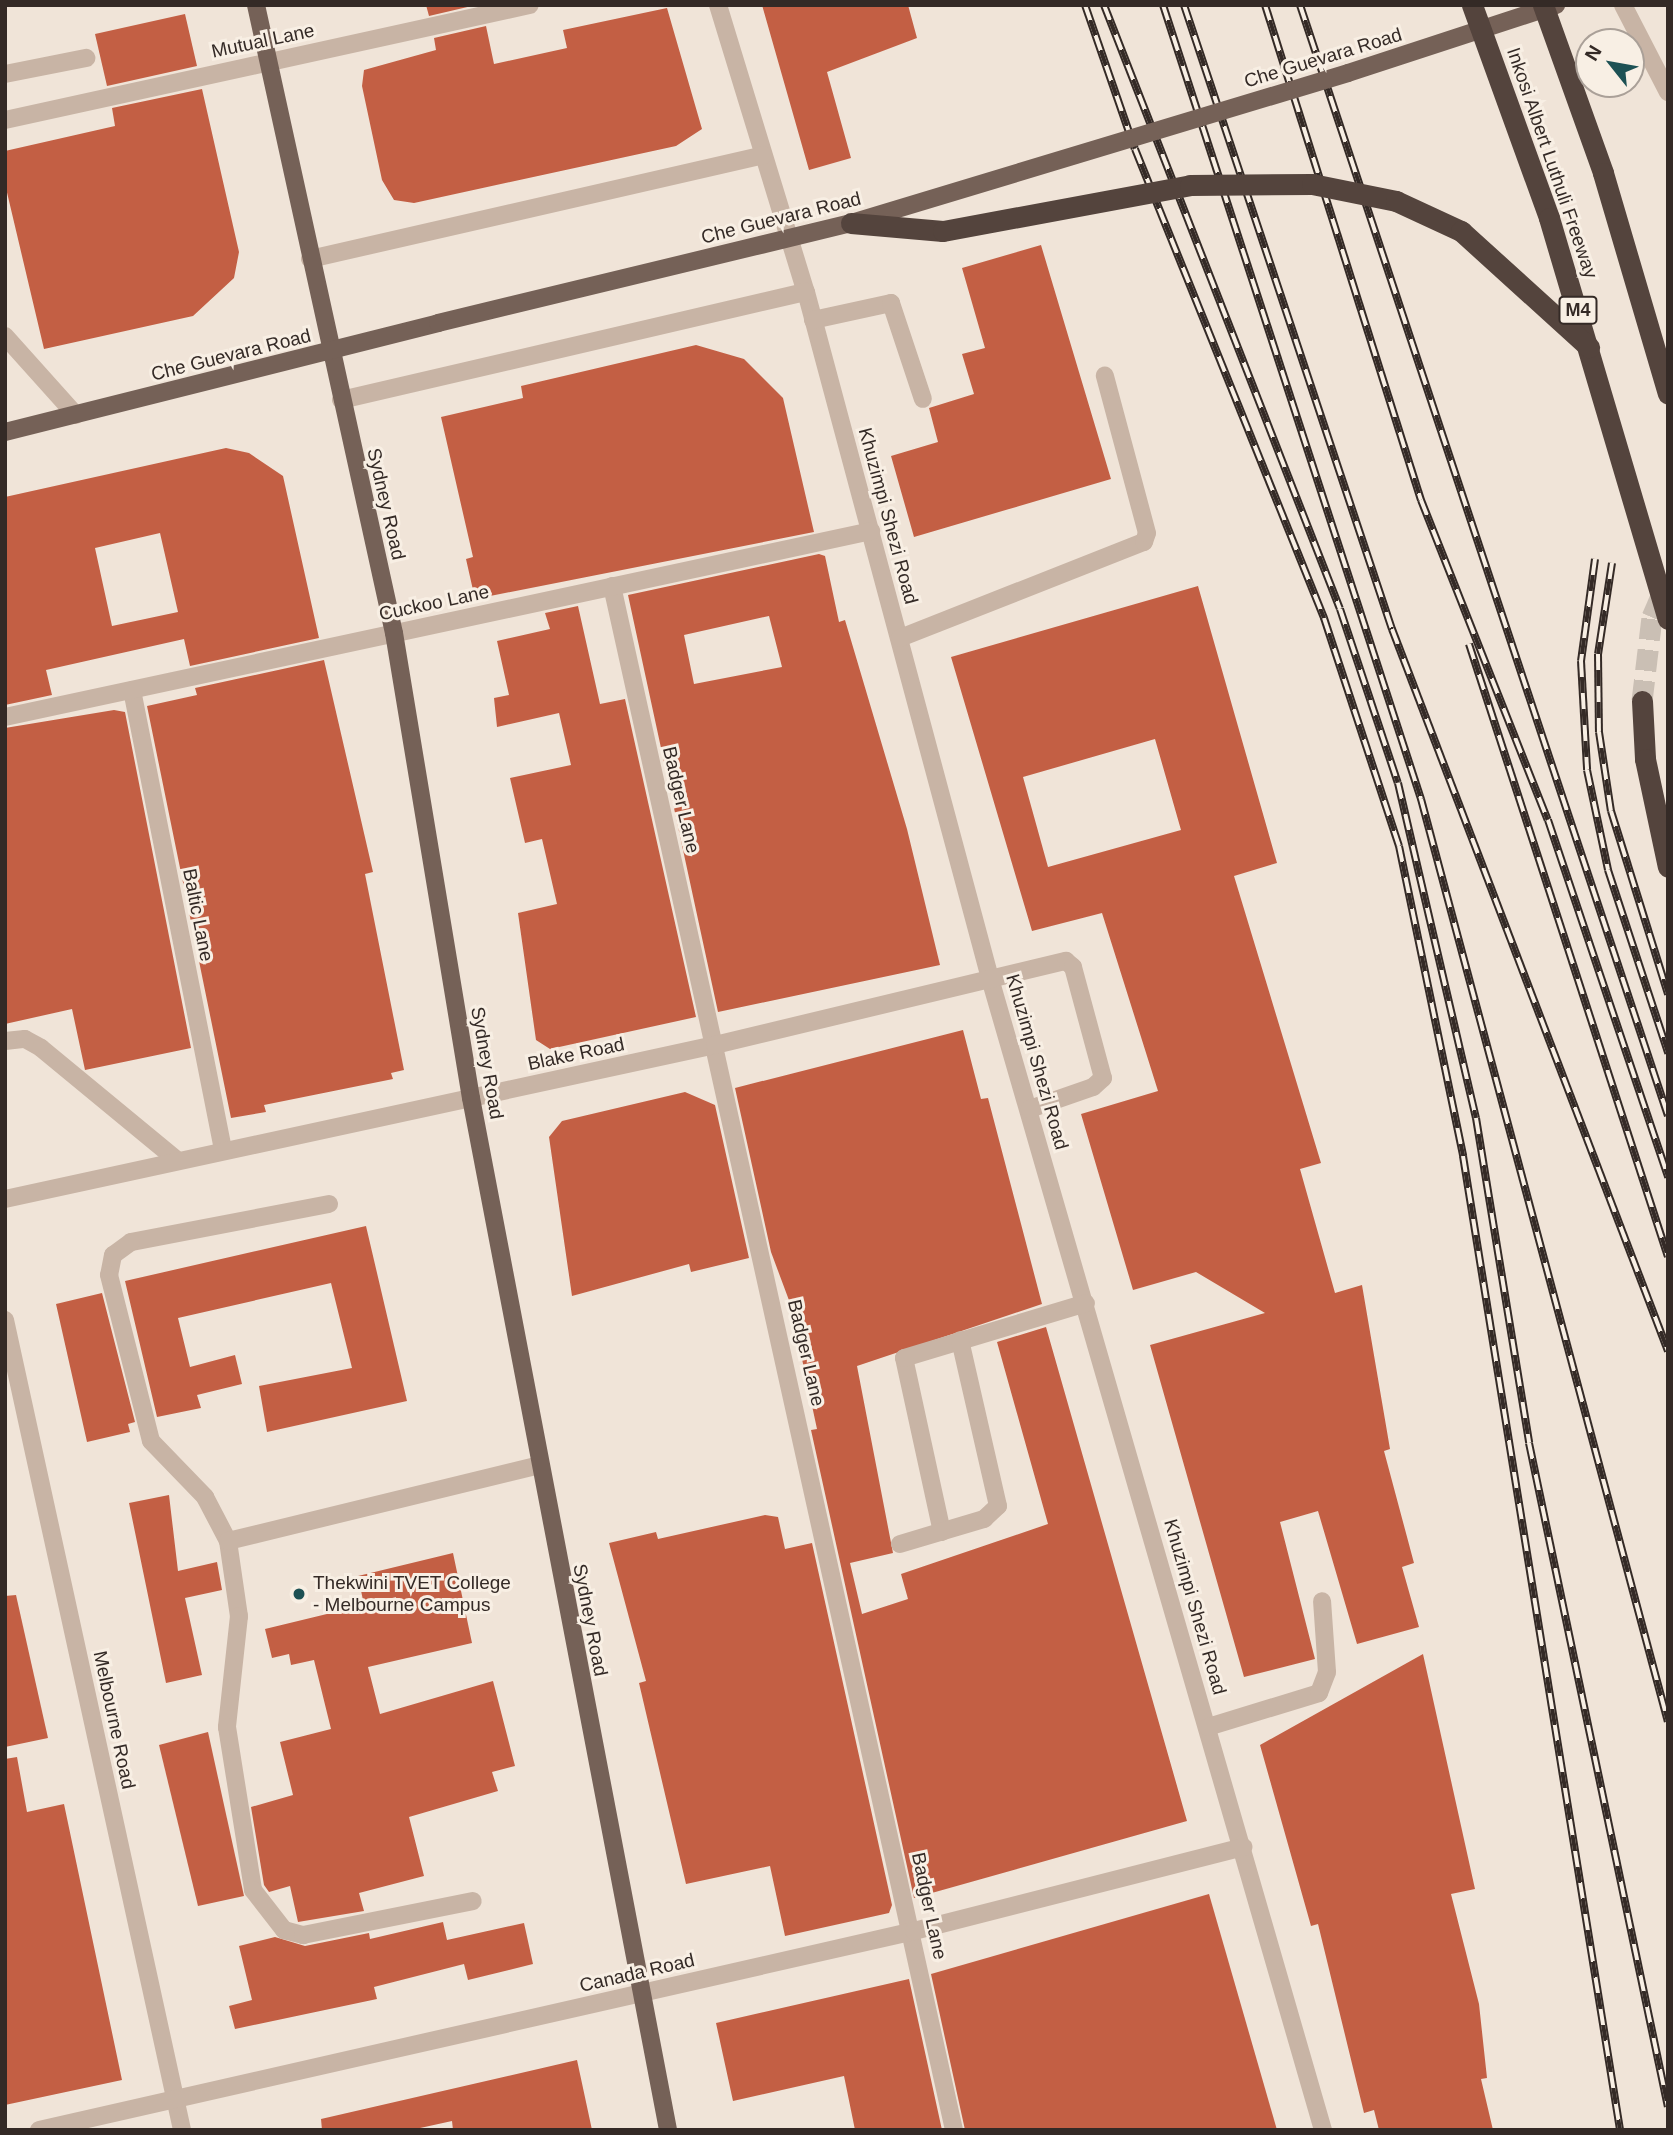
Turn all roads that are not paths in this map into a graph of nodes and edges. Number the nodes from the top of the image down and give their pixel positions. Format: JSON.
{"nodes":[{"id":1,"x":256,"y":5,"type":"edge"},
{"id":2,"x":530,"y":5,"type":"edge"},
{"id":3,"x":718,"y":5,"type":"edge"},
{"id":4,"x":1472,"y":5,"type":"edge"},
{"id":5,"x":1543,"y":5,"type":"edge"},
{"id":6,"x":1556,"y":5,"type":"edge"},
{"id":7,"x":1623,"y":5,"type":"edge"},
{"id":8,"x":86,"y":58,"type":"dead end"},
{"id":9,"x":267,"y":61,"type":"junction"},
{"id":10,"x":5,"y":74,"type":"edge"},
{"id":11,"x":1668,"y":92,"type":"edge"},
{"id":12,"x":5,"y":120,"type":"edge"},
{"id":13,"x":763,"y":155,"type":"junction"},
{"id":14,"x":851,"y":223,"type":"junction"},
{"id":15,"x":310,"y":259,"type":"junction"},
{"id":16,"x":806,"y":292,"type":"junction"},
{"id":17,"x":813,"y":320,"type":"junction"},
{"id":18,"x":5,"y":336,"type":"edge"},
{"id":19,"x":1590,"y":346,"type":"junction"},
{"id":20,"x":330,"y":352,"type":"junction"},
{"id":21,"x":1105,"y":376,"type":"dead end"},
{"id":22,"x":1668,"y":394,"type":"edge"},
{"id":23,"x":923,"y":399,"type":"dead end"},
{"id":24,"x":341,"y":400,"type":"junction"},
{"id":25,"x":76,"y":415,"type":"junction"},
{"id":26,"x":5,"y":432,"type":"edge"},
{"id":27,"x":871,"y":531,"type":"junction"},
{"id":28,"x":612,"y":586,"type":"junction"},
{"id":29,"x":1668,"y":619,"type":"edge"},
{"id":30,"x":394,"y":633,"type":"junction"},
{"id":31,"x":900,"y":638,"type":"junction"},
{"id":32,"x":132,"y":690,"type":"junction"},
{"id":33,"x":1642,"y":701,"type":"tunnel mouth"},
{"id":34,"x":5,"y":717,"type":"edge"},
{"id":35,"x":1668,"y":867,"type":"edge"},
{"id":36,"x":991,"y":982,"type":"junction"},
{"id":37,"x":5,"y":1041,"type":"edge"},
{"id":38,"x":715,"y":1045,"type":"junction"},
{"id":39,"x":471,"y":1098,"type":"junction"},
{"id":40,"x":1030,"y":1109,"type":"junction"},
{"id":41,"x":223,"y":1149,"type":"junction"},
{"id":42,"x":177,"y":1160,"type":"junction"},
{"id":43,"x":5,"y":1199,"type":"edge"},
{"id":44,"x":329,"y":1204,"type":"dead end"},
{"id":45,"x":1086,"y":1303,"type":"junction"},
{"id":46,"x":5,"y":1320,"type":"edge"},
{"id":47,"x":960,"y":1340,"type":"junction"},
{"id":48,"x":540,"y":1465,"type":"junction"},
{"id":49,"x":942,"y":1532,"type":"junction"},
{"id":50,"x":228,"y":1541,"type":"junction"},
{"id":51,"x":900,"y":1544,"type":"dead end"},
{"id":52,"x":1322,"y":1601,"type":"dead end"},
{"id":53,"x":1208,"y":1727,"type":"junction"},
{"id":54,"x":1243,"y":1847,"type":"junction"},
{"id":55,"x":472,"y":1901,"type":"dead end"},
{"id":56,"x":914,"y":1931,"type":"junction"},
{"id":57,"x":639,"y":1995,"type":"junction"},
{"id":58,"x":175,"y":2099,"type":"junction"},
{"id":59,"x":39,"y":2130,"type":"edge"},
{"id":60,"x":182,"y":2130,"type":"edge"},
{"id":61,"x":668,"y":2130,"type":"edge"},
{"id":62,"x":954,"y":2130,"type":"edge"},
{"id":63,"x":1323,"y":2130,"type":"edge"}],
"edges":[{"from":1,"to":9,"type":"main road","name":"Sydney Road"},
{"from":2,"to":9,"type":"street","name":"Mutual Lane"},
{"from":3,"to":13,"type":"street","name":"Khuzimpi Shezi Road"},
{"from":4,"to":19,"type":"highway","name":"Inkosi Albert Luthuli Freeway","number":"M4","bridge":true},
{"from":5,"to":22,"type":"highway","name":"Inkosi Albert Luthuli Freeway","bridge":true},
{"from":6,"to":14,"type":"main road","name":"Che Guevara Road","bridge":true},
{"from":7,"to":11,"type":"street"},
{"from":8,"to":10,"type":"street"},
{"from":9,"to":12,"type":"street","name":"Mutual Lane"},
{"from":9,"to":15,"type":"main road","name":"Sydney Road"},
{"from":13,"to":15,"type":"street"},
{"from":13,"to":16,"type":"street","name":"Khuzimpi Shezi Road"},
{"from":14,"to":19,"type":"highway","bridge":true},
{"from":14,"to":20,"type":"main road","name":"Che Guevara Road","bridge":true},
{"from":15,"to":20,"type":"main road","name":"Sydney Road"},
{"from":16,"to":17,"type":"street","name":"Khuzimpi Shezi Road"},
{"from":16,"to":24,"type":"street"},
{"from":17,"to":23,"type":"street"},
{"from":17,"to":27,"type":"street","name":"Khuzimpi Shezi Road"},
{"from":18,"to":25,"type":"street"},
{"from":19,"to":29,"type":"highway","name":"Inkosi Albert Luthuli Freeway","number":"M4","bridge":true},
{"from":20,"to":24,"type":"main road","name":"Sydney Road"},
{"from":20,"to":25,"type":"main road","name":"Che Guevara Road"},
{"from":21,"to":31,"type":"street"},
{"from":24,"to":30,"type":"main road","name":"Sydney Road"},
{"from":25,"to":26,"type":"main road","name":"Che Guevara Road"},
{"from":27,"to":28,"type":"street","name":"Cuckoo Lane"},
{"from":27,"to":31,"type":"street","name":"Khuzimpi Shezi Road"},
{"from":28,"to":30,"type":"street","name":"Cuckoo Lane"},
{"from":28,"to":38,"type":"street","name":"Badger Lane"},
{"from":30,"to":32,"type":"street","name":"Cuckoo Lane"},
{"from":30,"to":39,"type":"main road","name":"Sydney Road"},
{"from":31,"to":36,"type":"street","name":"Khuzimpi Shezi Road"},
{"from":32,"to":34,"type":"street","name":"Cuckoo Lane"},
{"from":32,"to":41,"type":"street","name":"Baltic Lane"},
{"from":33,"to":35,"type":"highway"},
{"from":36,"to":38,"type":"street","name":"Blake Road"},
{"from":36,"to":40,"type":"street","name":"Khuzimpi Shezi Road"},
{"from":36,"to":40,"type":"street","name":"Blake Road"},
{"from":37,"to":42,"type":"street"},
{"from":38,"to":39,"type":"street","name":"Blake Road"},
{"from":38,"to":56,"type":"street","name":"Badger Lane"},
{"from":39,"to":41,"type":"street","name":"Blake Road"},
{"from":39,"to":48,"type":"main road","name":"Sydney Road"},
{"from":40,"to":45,"type":"street","name":"Khuzimpi Shezi Road"},
{"from":41,"to":42,"type":"street","name":"Blake Road"},
{"from":42,"to":43,"type":"street","name":"Blake Road"},
{"from":44,"to":50,"type":"street"},
{"from":45,"to":47,"type":"street"},
{"from":45,"to":53,"type":"street","name":"Khuzimpi Shezi Road"},
{"from":46,"to":58,"type":"street","name":"Melbourne Road"},
{"from":47,"to":49,"type":"street"},
{"from":47,"to":49,"type":"street"},
{"from":48,"to":50,"type":"street"},
{"from":48,"to":57,"type":"main road","name":"Sydney Road"},
{"from":49,"to":51,"type":"street"},
{"from":50,"to":55,"type":"street"},
{"from":52,"to":53,"type":"street"},
{"from":53,"to":54,"type":"street","name":"Khuzimpi Shezi Road"},
{"from":54,"to":56,"type":"street","name":"Canada Road"},
{"from":54,"to":63,"type":"street","name":"Khuzimpi Shezi Road"},
{"from":56,"to":57,"type":"street","name":"Canada Road"},
{"from":56,"to":62,"type":"street","name":"Badger Lane"},
{"from":57,"to":58,"type":"street","name":"Canada Road"},
{"from":57,"to":61,"type":"main road","name":"Sydney Road"},
{"from":58,"to":59,"type":"street","name":"Canada Road"},
{"from":58,"to":60,"type":"street","name":"Melbourne Road"}]}
